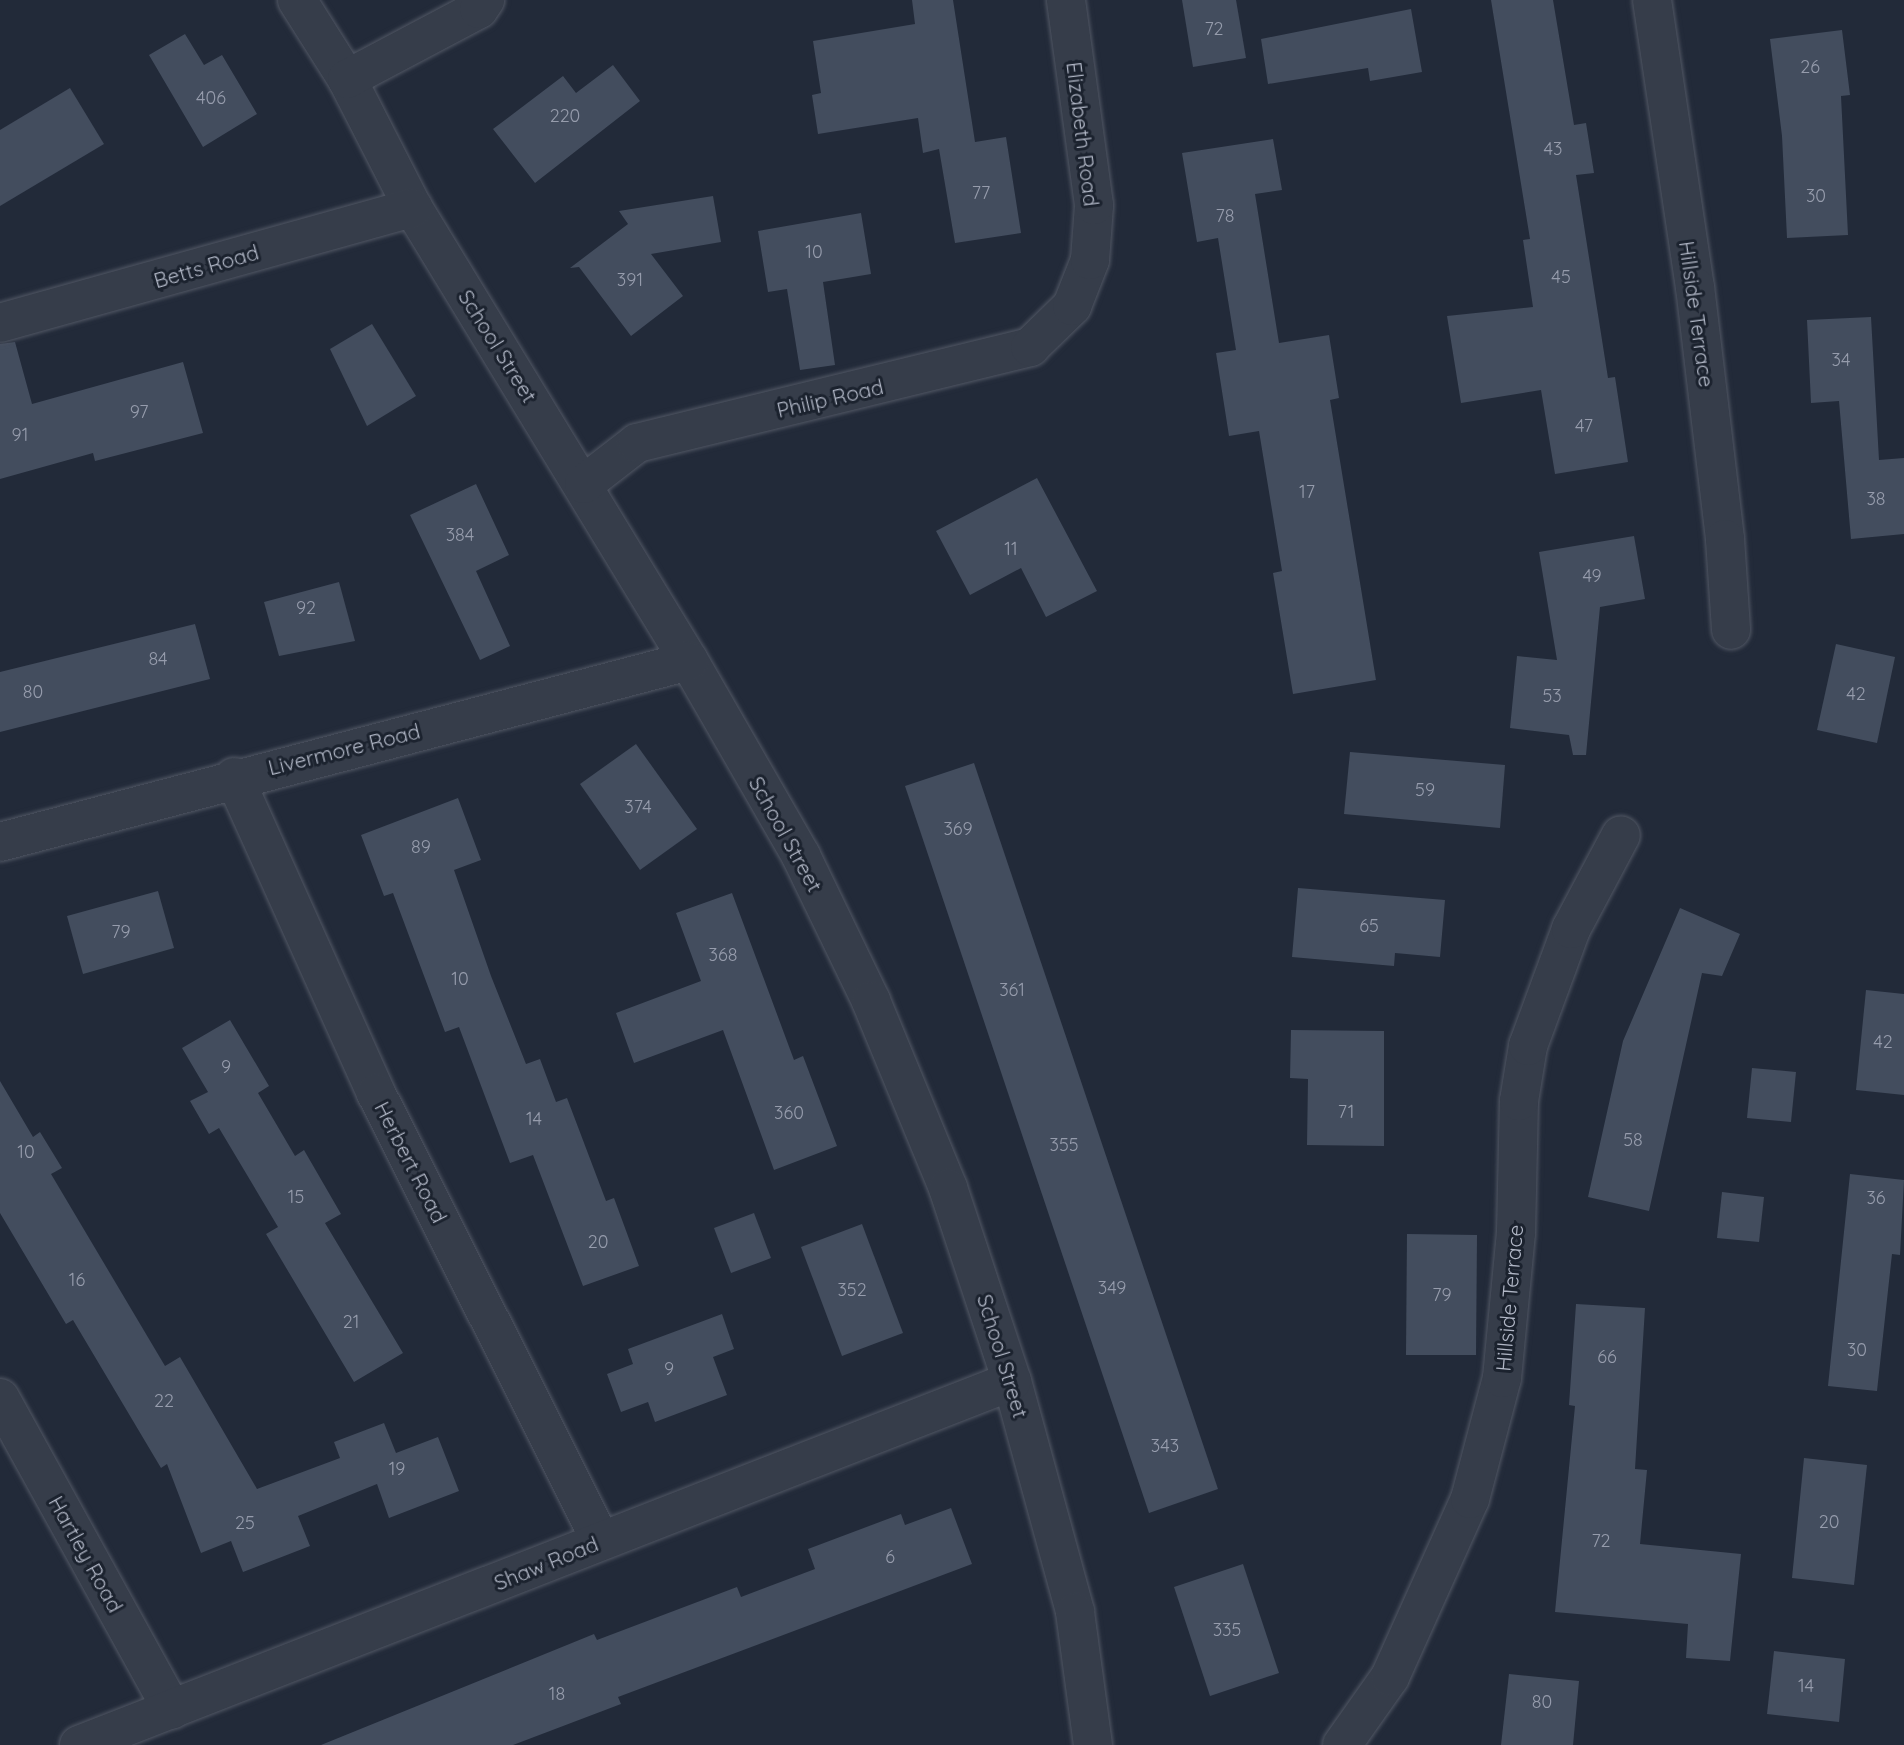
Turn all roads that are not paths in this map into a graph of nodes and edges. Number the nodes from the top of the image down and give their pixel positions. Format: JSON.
{"nodes":[{"id":1,"x":297,"y":0,"type":"edge"},
{"id":2,"x":485,"y":0,"type":"edge"},
{"id":3,"x":1066,"y":0,"type":"edge"},
{"id":4,"x":1652,"y":0,"type":"edge"},
{"id":5,"x":347,"y":79,"type":"junction"},
{"id":6,"x":413,"y":208,"type":"junction"},
{"id":7,"x":1072,"y":306,"type":"joint"},
{"id":8,"x":0,"y":323,"type":"edge"},
{"id":9,"x":584,"y":484,"type":"junction"},
{"id":10,"x":1731,"y":630,"type":"dead end"},
{"id":11,"x":689,"y":662,"type":"junction"},
{"id":12,"x":234,"y":777,"type":"junction"},
{"id":13,"x":1621,"y":835,"type":"dead end"},
{"id":14,"x":0,"y":842,"type":"edge"},
{"id":15,"x":1013,"y":1381,"type":"junction"},
{"id":16,"x":0,"y":1398,"type":"edge"},
{"id":17,"x":601,"y":1541,"type":"junction"},
{"id":18,"x":172,"y":1710,"type":"junction"},
{"id":19,"x":79,"y":1745,"type":"edge"},
{"id":20,"x":1093,"y":1745,"type":"edge"},
{"id":21,"x":1342,"y":1745,"type":"edge"}],
"edges":[{"from":1,"to":5,"type":"street","name":"School Street"},
{"from":2,"to":5,"type":"street"},
{"from":3,"to":7,"type":"street","name":"Elizabeth Road"},
{"from":4,"to":10,"type":"street","name":"Hillside Terrace"},
{"from":5,"to":6,"type":"street","name":"School Street"},
{"from":6,"to":8,"type":"street","name":"Betts Road"},
{"from":6,"to":9,"type":"street","name":"School Street"},
{"from":7,"to":9,"type":"street","name":"Philip Road"},
{"from":9,"to":11,"type":"street","name":"School Street"},
{"from":11,"to":12,"type":"street","name":"Livermore Road"},
{"from":11,"to":15,"type":"street","name":"School Street"},
{"from":12,"to":14,"type":"street","name":"Livermore Road"},
{"from":12,"to":17,"type":"street","name":"Herbert Road"},
{"from":13,"to":21,"type":"street","name":"Hillside Terrace"},
{"from":15,"to":17,"type":"street","name":"Shaw Road"},
{"from":15,"to":20,"type":"street","name":"School Street"},
{"from":16,"to":18,"type":"street","name":"Hartley Road"},
{"from":17,"to":18,"type":"street","name":"Shaw Road"},
{"from":18,"to":19,"type":"street","name":"Shaw Road"}]}
